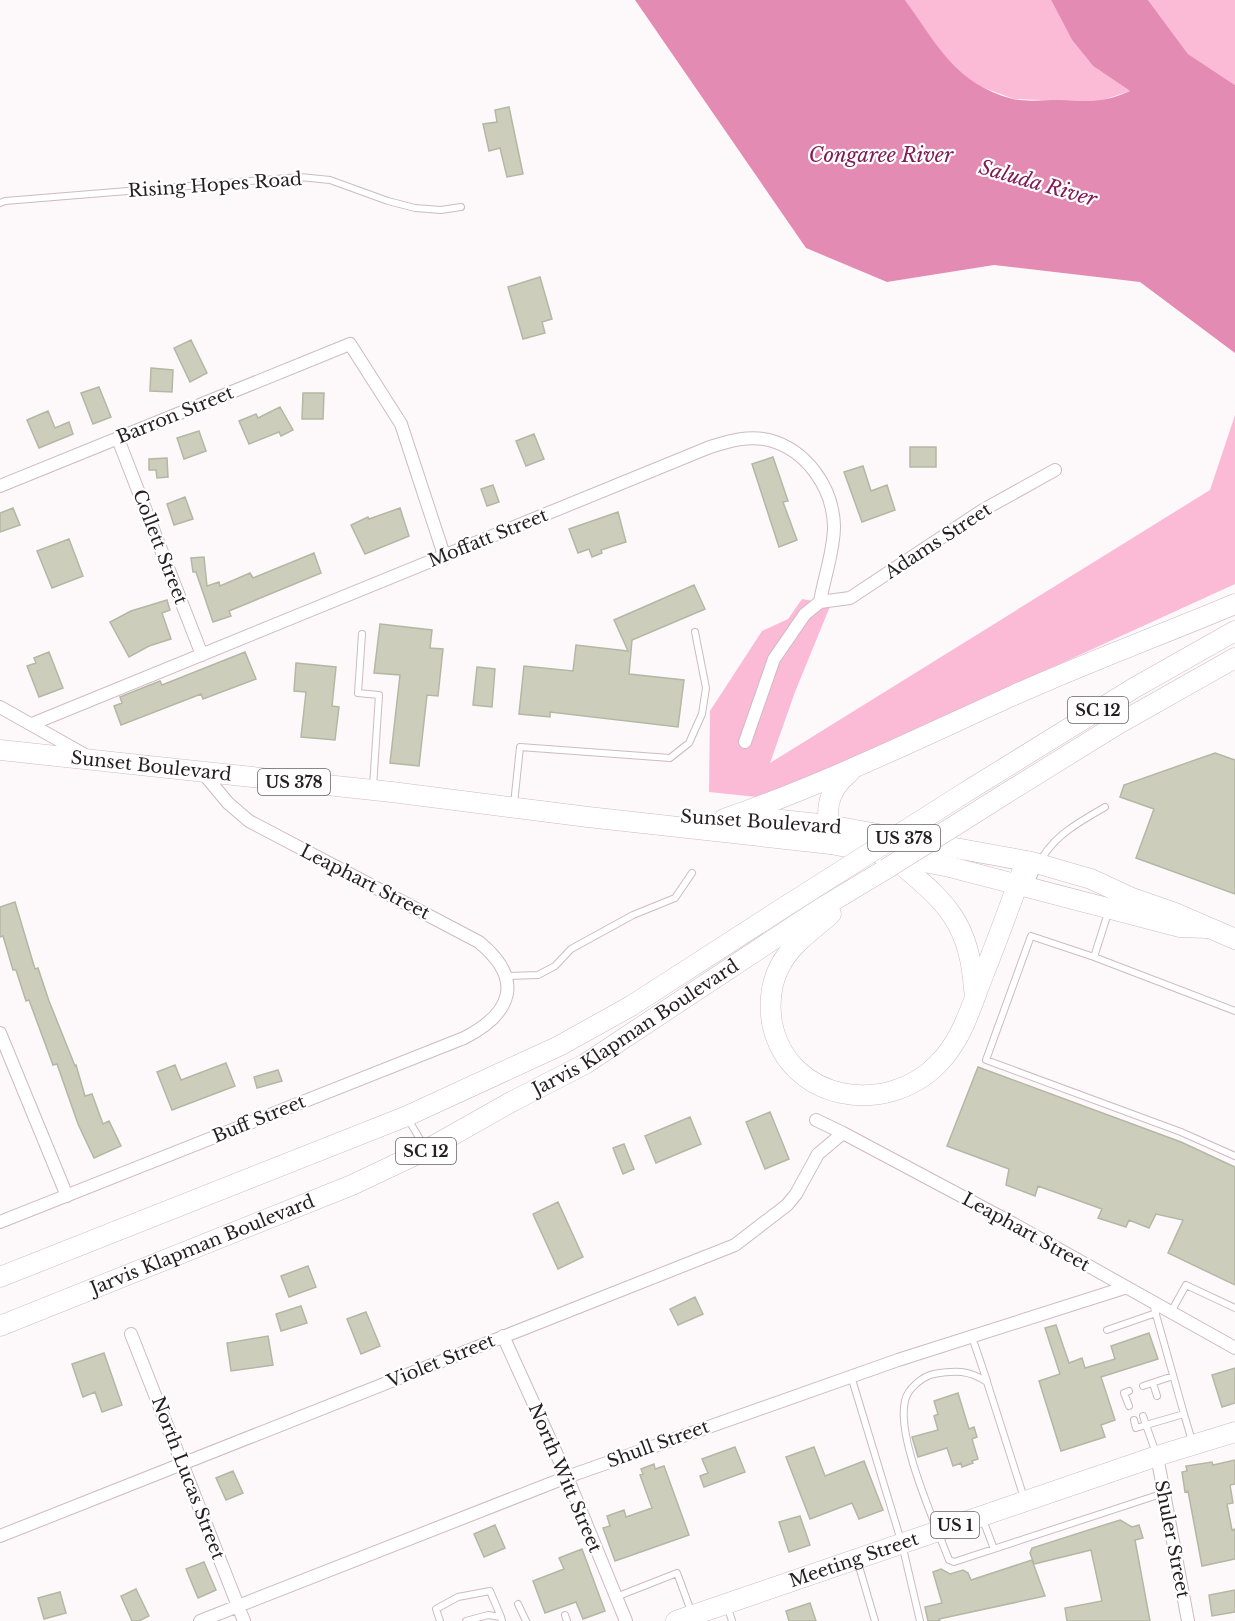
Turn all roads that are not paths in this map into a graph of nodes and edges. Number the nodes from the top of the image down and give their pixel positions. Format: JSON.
{"nodes":[{"id":1,"x":0,"y":203,"type":"edge"},
{"id":2,"x":460,"y":207,"type":"dead end"},
{"id":3,"x":118,"y":439,"type":"junction"},
{"id":4,"x":1055,"y":470,"type":"dead end"},
{"id":5,"x":0,"y":486,"type":"edge"},
{"id":6,"x":444,"y":555,"type":"junction"},
{"id":7,"x":820,"y":602,"type":"junction"},
{"id":8,"x":1235,"y":604,"type":"edge"},
{"id":9,"x":695,"y":632,"type":"dead end"},
{"id":10,"x":1232,"y":633,"type":"edge"},
{"id":11,"x":362,"y":634,"type":"dead end"},
{"id":12,"x":202,"y":655,"type":"junction"},
{"id":13,"x":1235,"y":658,"type":"edge"},
{"id":14,"x":0,"y":707,"type":"edge"},
{"id":15,"x":32,"y":724,"type":"junction"},
{"id":16,"x":745,"y":742,"type":"dead end"},
{"id":17,"x":0,"y":750,"type":"edge"},
{"id":18,"x":93,"y":760,"type":"junction"},
{"id":19,"x":856,"y":767,"type":"junction"},
{"id":20,"x":203,"y":773,"type":"junction"},
{"id":21,"x":373,"y":790,"type":"junction"},
{"id":22,"x":514,"y":807,"type":"junction"},
{"id":23,"x":1105,"y":807,"type":"dead end"},
{"id":24,"x":588,"y":817,"type":"junction"},
{"id":25,"x":724,"y":819,"type":"junction"},
{"id":26,"x":830,"y":834,"type":"junction"},
{"id":27,"x":887,"y":861,"type":"junction"},
{"id":28,"x":1033,"y":863,"type":"junction"},
{"id":29,"x":692,"y":873,"type":"dead end"},
{"id":30,"x":1023,"y":886,"type":"junction"},
{"id":31,"x":1109,"y":909,"type":"junction"},
{"id":32,"x":825,"y":912,"type":"junction"},
{"id":33,"x":1207,"y":928,"type":"junction"},
{"id":34,"x":1235,"y":939,"type":"edge"},
{"id":35,"x":1094,"y":957,"type":"junction"},
{"id":36,"x":507,"y":976,"type":"junction"},
{"id":37,"x":974,"y":998,"type":"junction"},
{"id":38,"x":1235,"y":1011,"type":"edge"},
{"id":39,"x":0,"y":1034,"type":"edge"},
{"id":40,"x":407,"y":1116,"type":"junction"},
{"id":41,"x":816,"y":1120,"type":"dead end"},
{"id":42,"x":843,"y":1133,"type":"junction"},
{"id":43,"x":426,"y":1150,"type":"junction"},
{"id":44,"x":1235,"y":1156,"type":"edge"},
{"id":45,"x":67,"y":1196,"type":"junction"},
{"id":46,"x":0,"y":1222,"type":"edge"},
{"id":47,"x":0,"y":1276,"type":"edge"},
{"id":48,"x":1124,"y":1288,"type":"junction"},
{"id":49,"x":1154,"y":1308,"type":"junction"},
{"id":50,"x":1235,"y":1308,"type":"edge"},
{"id":51,"x":1170,"y":1313,"type":"junction"},
{"id":52,"x":0,"y":1326,"type":"edge"},
{"id":53,"x":1107,"y":1330,"type":"dead end"},
{"id":54,"x":131,"y":1335,"type":"dead end"},
{"id":55,"x":503,"y":1336,"type":"junction"},
{"id":56,"x":972,"y":1336,"type":"junction"},
{"id":57,"x":1235,"y":1348,"type":"edge"},
{"id":58,"x":851,"y":1376,"type":"junction"},
{"id":59,"x":1173,"y":1376,"type":"junction"},
{"id":60,"x":987,"y":1382,"type":"junction"},
{"id":61,"x":1153,"y":1383,"type":"junction"},
{"id":62,"x":1143,"y":1386,"type":"dead end"},
{"id":63,"x":1129,"y":1391,"type":"dead end"},
{"id":64,"x":1157,"y":1396,"type":"dead end"},
{"id":65,"x":1129,"y":1406,"type":"dead end"},
{"id":66,"x":1162,"y":1411,"type":"dead end"},
{"id":67,"x":1184,"y":1413,"type":"junction"},
{"id":68,"x":1143,"y":1416,"type":"dead end"},
{"id":69,"x":1165,"y":1419,"type":"junction"},
{"id":70,"x":1134,"y":1420,"type":"dead end"},
{"id":71,"x":1146,"y":1425,"type":"junction"},
{"id":72,"x":1235,"y":1432,"type":"edge"},
{"id":73,"x":1193,"y":1445,"type":"junction"},
{"id":74,"x":1157,"y":1456,"type":"junction"},
{"id":75,"x":182,"y":1463,"type":"junction"},
{"id":76,"x":567,"y":1477,"type":"junction"},
{"id":77,"x":1164,"y":1493,"type":"junction"},
{"id":78,"x":1025,"y":1502,"type":"junction"},
{"id":79,"x":982,"y":1516,"type":"junction"},
{"id":80,"x":939,"y":1531,"type":"junction"},
{"id":81,"x":0,"y":1536,"type":"edge"},
{"id":82,"x":902,"y":1544,"type":"junction"},
{"id":83,"x":994,"y":1549,"type":"junction"},
{"id":84,"x":857,"y":1560,"type":"junction"},
{"id":85,"x":615,"y":1597,"type":"junction"},
{"id":86,"x":518,"y":1604,"type":"dead end"},
{"id":87,"x":238,"y":1606,"type":"junction"},
{"id":88,"x":729,"y":1613,"type":"edge"},
{"id":89,"x":684,"y":1618,"type":"edge"},
{"id":90,"x":502,"y":1619,"type":"edge"},
{"id":91,"x":200,"y":1621,"type":"edge"},
{"id":92,"x":244,"y":1621,"type":"edge"},
{"id":93,"x":440,"y":1621,"type":"edge"},
{"id":94,"x":466,"y":1621,"type":"edge"},
{"id":95,"x":526,"y":1621,"type":"edge"},
{"id":96,"x":626,"y":1621,"type":"edge"},
{"id":97,"x":875,"y":1621,"type":"edge"},
{"id":98,"x":920,"y":1621,"type":"edge"},
{"id":99,"x":1188,"y":1621,"type":"edge"}],
"edges":[{"from":1,"to":2,"type":"lane","name":"Rising Hopes Road"},
{"from":3,"to":5,"type":"street","name":"Barron Street"},
{"from":3,"to":6,"type":"street","name":"Barron Street"},
{"from":3,"to":12,"type":"street","name":"Collett Street"},
{"from":4,"to":7,"type":"street","name":"Adams Street"},
{"from":6,"to":7,"type":"street","name":"Moffatt Street"},
{"from":6,"to":12,"type":"street","name":"Moffatt Street"},
{"from":7,"to":16,"type":"street"},
{"from":8,"to":19,"type":"main road"},
{"from":9,"to":22,"type":"lane"},
{"from":10,"to":40,"type":"main road","name":"Jarvis Klapman Boulevard","number":"SC 12","bridge":true},
{"from":11,"to":21,"type":"lane"},
{"from":12,"to":15,"type":"street","name":"Moffatt Street"},
{"from":13,"to":27,"type":"main road","number":"SC 12","bridge":true},
{"from":14,"to":15,"type":"street"},
{"from":15,"to":18,"type":"street"},
{"from":17,"to":18,"type":"main road","name":"Sunset Boulevard","number":"US 378"},
{"from":18,"to":20,"type":"main road","name":"Sunset Boulevard","number":"US 378"},
{"from":19,"to":25,"type":"main road"},
{"from":19,"to":26,"type":"main road"},
{"from":20,"to":21,"type":"main road","name":"Sunset Boulevard","number":"US 378"},
{"from":20,"to":36,"type":"street","name":"Leaphart Street"},
{"from":21,"to":22,"type":"main road","name":"Sunset Boulevard","number":"US 378"},
{"from":22,"to":24,"type":"main road","name":"Sunset Boulevard","number":"US 378"},
{"from":23,"to":28,"type":"lane"},
{"from":24,"to":25,"type":"main road","name":"Sunset Boulevard","number":"US 378"},
{"from":24,"to":26,"type":"main road","name":"Sunset Boulevard","number":"US 378"},
{"from":25,"to":26,"type":"main road","name":"Sunset Boulevard","number":"US 378"},
{"from":26,"to":27,"type":"main road","name":"Sunset Boulevard","number":"US 378"},
{"from":26,"to":28,"type":"main road","name":"Sunset Boulevard","number":"US 378"},
{"from":27,"to":30,"type":"main road","name":"Sunset Boulevard","number":"US 378"},
{"from":27,"to":32,"type":"main road"},
{"from":27,"to":37,"type":"main road"},
{"from":28,"to":30,"type":"main road"},
{"from":28,"to":33,"type":"main road","name":"Sunset Boulevard","number":"US 378"},
{"from":29,"to":36,"type":"lane"},
{"from":30,"to":31,"type":"main road","name":"Sunset Boulevard","number":"US 378"},
{"from":30,"to":37,"type":"main road"},
{"from":31,"to":33,"type":"main road","name":"Sunset Boulevard","number":"US 378"},
{"from":31,"to":35,"type":"lane"},
{"from":32,"to":37,"type":"main road"},
{"from":32,"to":43,"type":"main road","name":"Jarvis Klapman Boulevard","number":"SC 12"},
{"from":33,"to":34,"type":"main road","name":"Sunset Boulevard","number":"US 378"},
{"from":35,"to":38,"type":"lane"},
{"from":35,"to":44,"type":"lane"},
{"from":36,"to":45,"type":"street","name":"Buff Street"},
{"from":39,"to":45,"type":"street"},
{"from":40,"to":43,"type":"lane"},
{"from":40,"to":47,"type":"main road","name":"Jarvis Klapman Boulevard","number":"SC 12"},
{"from":41,"to":42,"type":"street","name":"Leaphart Street"},
{"from":42,"to":48,"type":"street","name":"Leaphart Street"},
{"from":42,"to":55,"type":"street","name":"Violet Street"},
{"from":43,"to":52,"type":"main road","name":"Jarvis Klapman Boulevard","number":"SC 12"},
{"from":45,"to":46,"type":"street","name":"Buff Street"},
{"from":48,"to":49,"type":"street","name":"Leaphart Street"},
{"from":48,"to":56,"type":"street","name":"Shull Street"},
{"from":49,"to":51,"type":"street","name":"Leaphart Street"},
{"from":49,"to":53,"type":"lane"},
{"from":49,"to":59,"type":"lane"},
{"from":50,"to":51,"type":"lane"},
{"from":51,"to":57,"type":"street","name":"Leaphart Street"},
{"from":54,"to":75,"type":"street","name":"North Lucas Street"},
{"from":55,"to":75,"type":"street","name":"Violet Street"},
{"from":55,"to":76,"type":"street","name":"North Witt Street"},
{"from":56,"to":58,"type":"street","name":"Shull Street"},
{"from":56,"to":60,"type":"lane"},
{"from":58,"to":76,"type":"street","name":"Shull Street"},
{"from":58,"to":82,"type":"lane"},
{"from":59,"to":61,"type":"lane"},
{"from":59,"to":67,"type":"lane"},
{"from":60,"to":78,"type":"lane"},
{"from":60,"to":80,"type":"lane"},
{"from":61,"to":62,"type":"lane"},
{"from":61,"to":64,"type":"lane"},
{"from":63,"to":65,"type":"lane"},
{"from":66,"to":69,"type":"lane"},
{"from":67,"to":69,"type":"lane"},
{"from":67,"to":73,"type":"lane"},
{"from":68,"to":71,"type":"lane"},
{"from":69,"to":71,"type":"lane"},
{"from":70,"to":71,"type":"lane"},
{"from":71,"to":74,"type":"lane"},
{"from":72,"to":73,"type":"main road","name":"Meeting Street","number":"US 1"},
{"from":73,"to":74,"type":"main road","name":"Meeting Street","number":"US 1"},
{"from":74,"to":77,"type":"street","name":"Shuler Street"},
{"from":74,"to":78,"type":"main road","name":"Meeting Street","number":"US 1"},
{"from":75,"to":81,"type":"street","name":"Violet Street"},
{"from":75,"to":87,"type":"street","name":"North Lucas Street"},
{"from":76,"to":85,"type":"street","name":"North Witt Street"},
{"from":76,"to":87,"type":"street","name":"Shull Street"},
{"from":77,"to":83,"type":"lane"},
{"from":77,"to":99,"type":"street","name":"Shuler Street"},
{"from":78,"to":79,"type":"main road","name":"Meeting Street","number":"US 1"},
{"from":79,"to":80,"type":"main road","name":"Meeting Street","number":"US 1"},
{"from":79,"to":83,"type":"lane"},
{"from":80,"to":82,"type":"main road","name":"Meeting Street","number":"US 1"},
{"from":80,"to":83,"type":"lane"},
{"from":82,"to":84,"type":"main road","name":"Meeting Street","number":"US 1"},
{"from":82,"to":98,"type":"lane"},
{"from":84,"to":88,"type":"main road","name":"Meeting Street","number":"US 1"},
{"from":84,"to":97,"type":"lane"},
{"from":85,"to":89,"type":"lane"},
{"from":85,"to":96,"type":"street","name":"North Witt Street"},
{"from":86,"to":95,"type":"lane"},
{"from":87,"to":91,"type":"street","name":"Shull Street"},
{"from":87,"to":92,"type":"street","name":"North Lucas Street"},
{"from":88,"to":89,"type":"main road","name":"Meeting Street","number":"US 1"},
{"from":90,"to":93,"type":"lane"},
{"from":90,"to":94,"type":"lane"}]}
